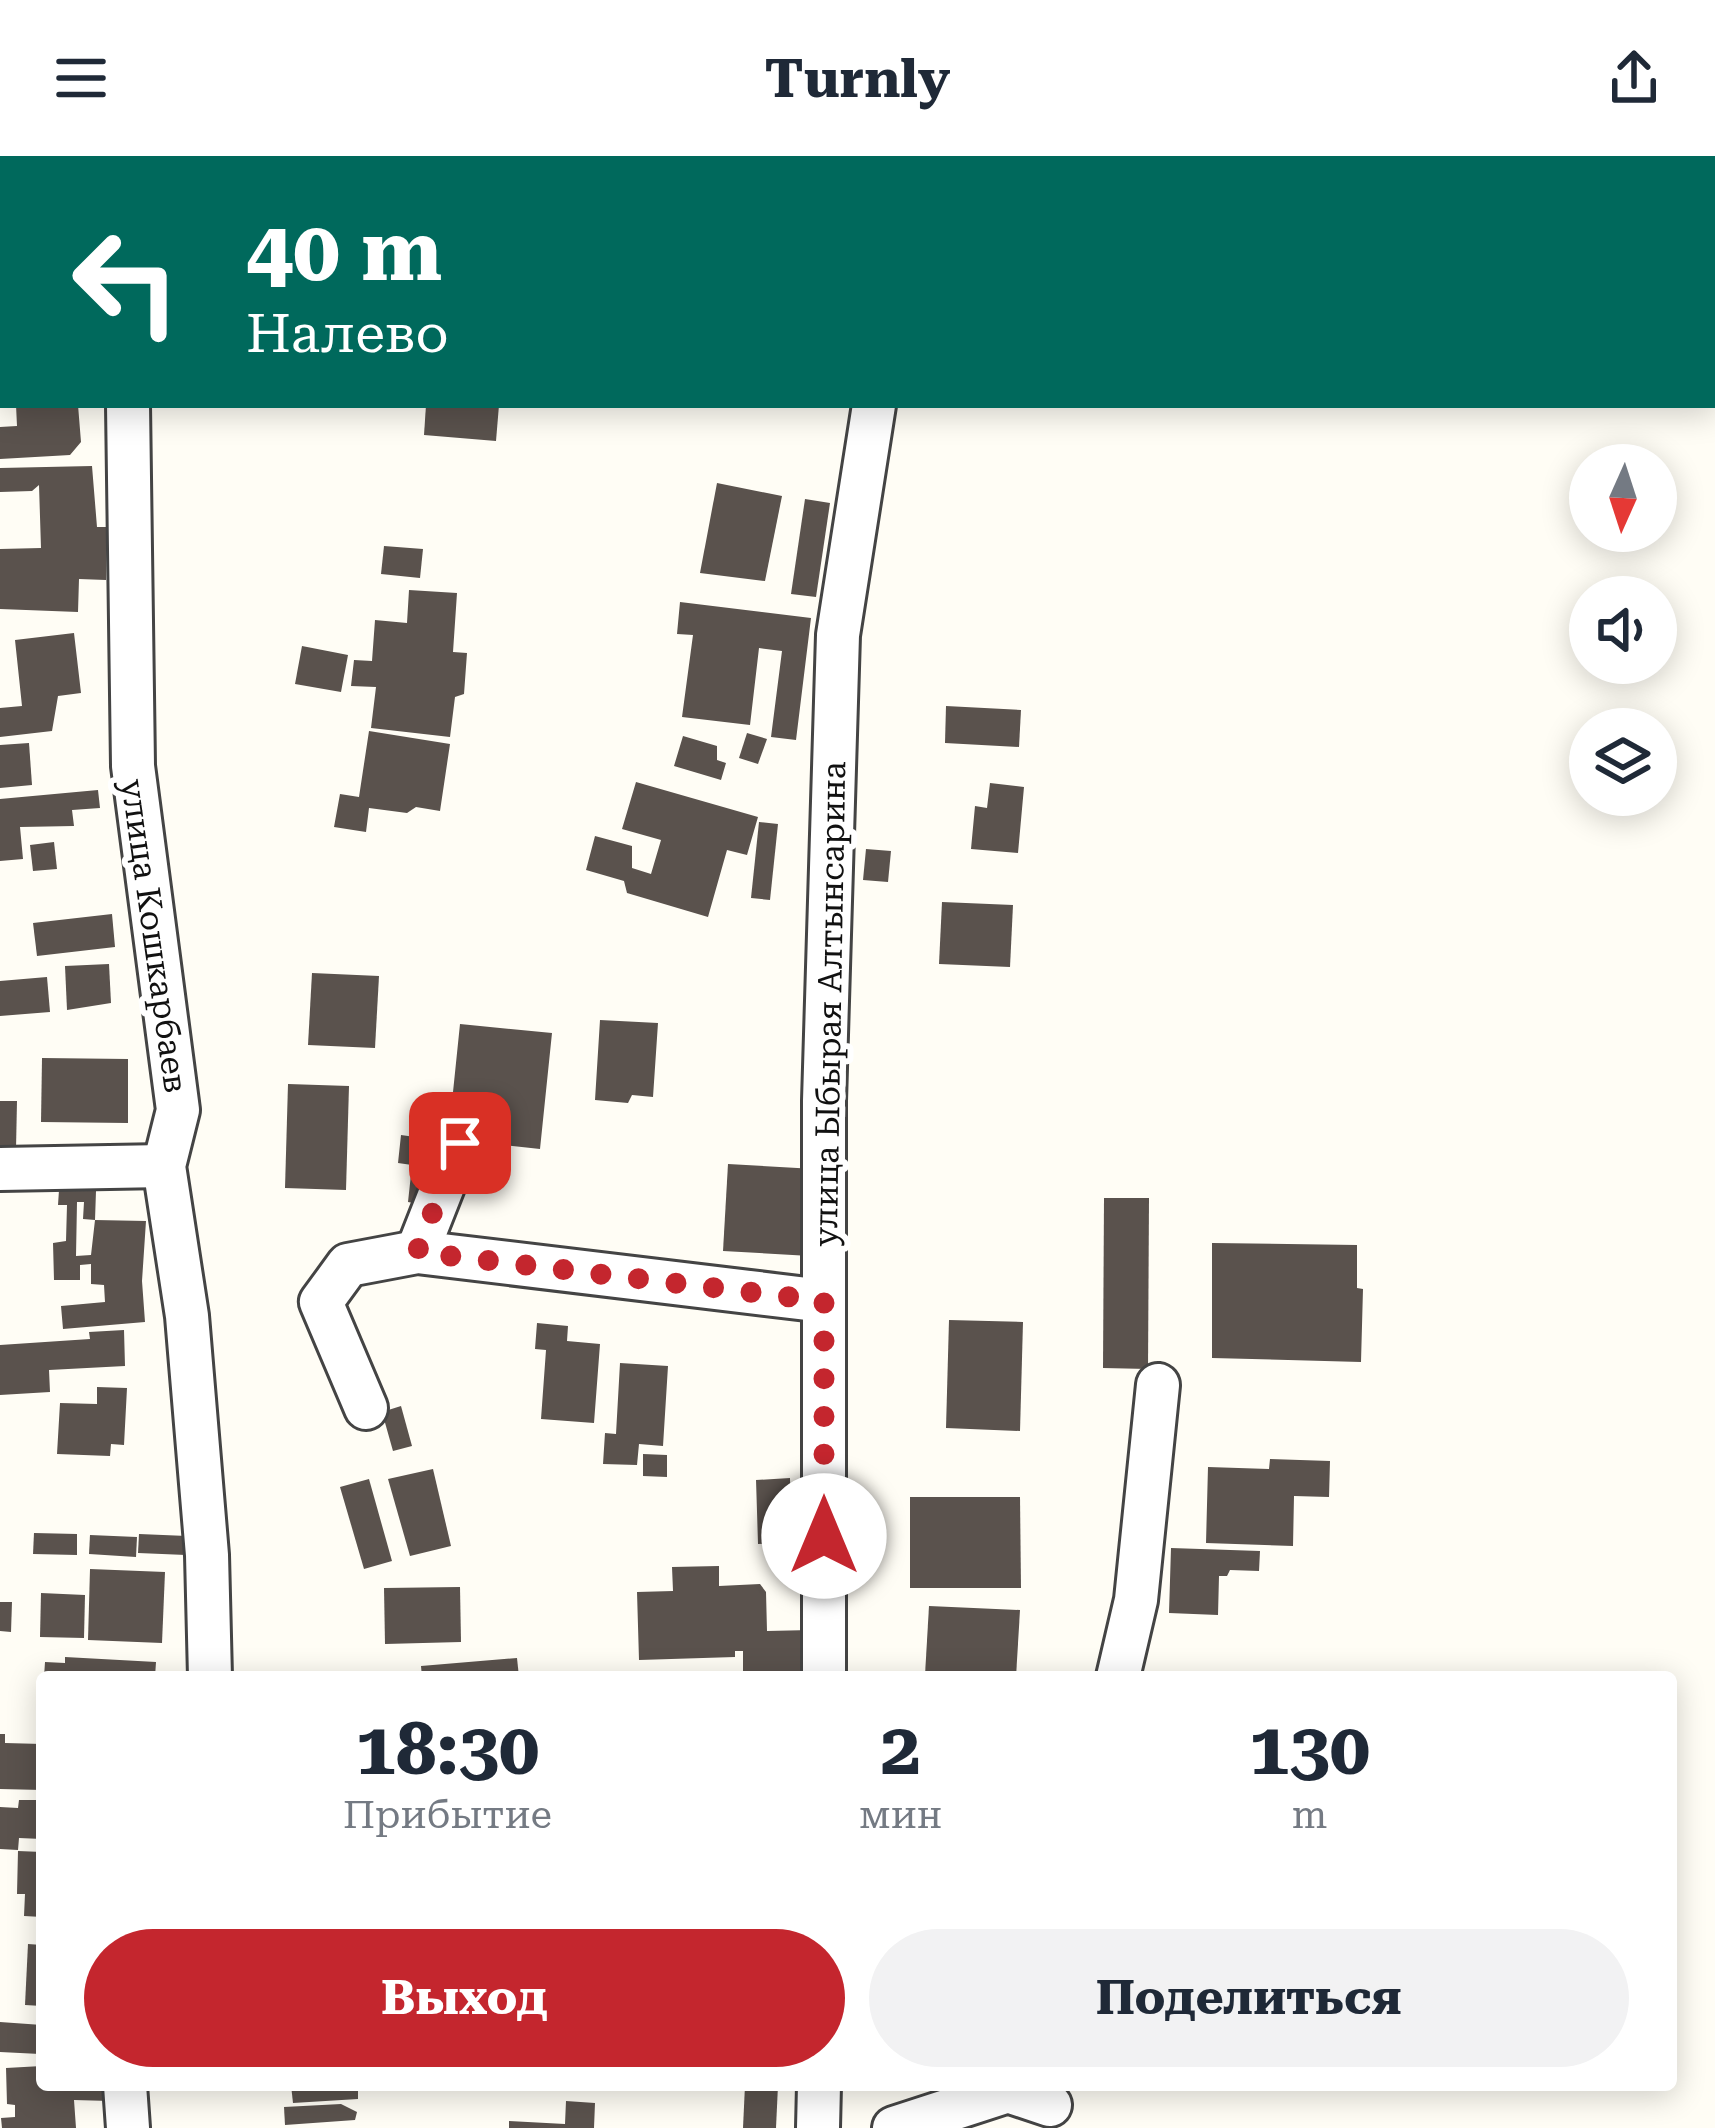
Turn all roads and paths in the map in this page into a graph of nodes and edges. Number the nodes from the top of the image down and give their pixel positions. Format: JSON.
{"nodes":[{"id":1,"x":128,"y":408,"type":"edge"},
{"id":2,"x":874,"y":408,"type":"edge"},
{"id":3,"x":460,"y":1143,"type":"dead end"},
{"id":4,"x":164,"y":1166,"type":"junction"},
{"id":5,"x":0,"y":1169,"type":"edge"},
{"id":6,"x":417,"y":1252,"type":"junction"},
{"id":7,"x":824,"y":1301,"type":"junction"},
{"id":8,"x":1158,"y":1385,"type":"dead end"},
{"id":9,"x":366,"y":1408,"type":"dead end"},
{"id":10,"x":211,"y":1671,"type":"edge"},
{"id":11,"x":824,"y":1671,"type":"edge"},
{"id":12,"x":1119,"y":1671,"type":"edge"},
{"id":13,"x":125,"y":2091,"type":"edge"},
{"id":14,"x":819,"y":2091,"type":"edge"},
{"id":15,"x":1050,"y":2105,"type":"dead end"},
{"id":16,"x":128,"y":2128,"type":"edge"},
{"id":17,"x":818,"y":2128,"type":"edge"},
{"id":18,"x":894,"y":2128,"type":"edge"}],
"edges":[{"from":1,"to":4,"type":"street","name":"улица Кошкарбаев"},
{"from":2,"to":7,"type":"street","name":"улица Ыбырая Алтынсарина"},
{"from":3,"to":6,"type":"street"},
{"from":4,"to":5,"type":"street"},
{"from":4,"to":10,"type":"street","name":"улица Кошкарбаев"},
{"from":6,"to":7,"type":"street"},
{"from":6,"to":9,"type":"street"},
{"from":7,"to":11,"type":"street","name":"улица Ыбырая Алтынсарина"},
{"from":8,"to":12,"type":"street"},
{"from":13,"to":16,"type":"street"},
{"from":14,"to":17,"type":"street"},
{"from":15,"to":18,"type":"street"}]}
